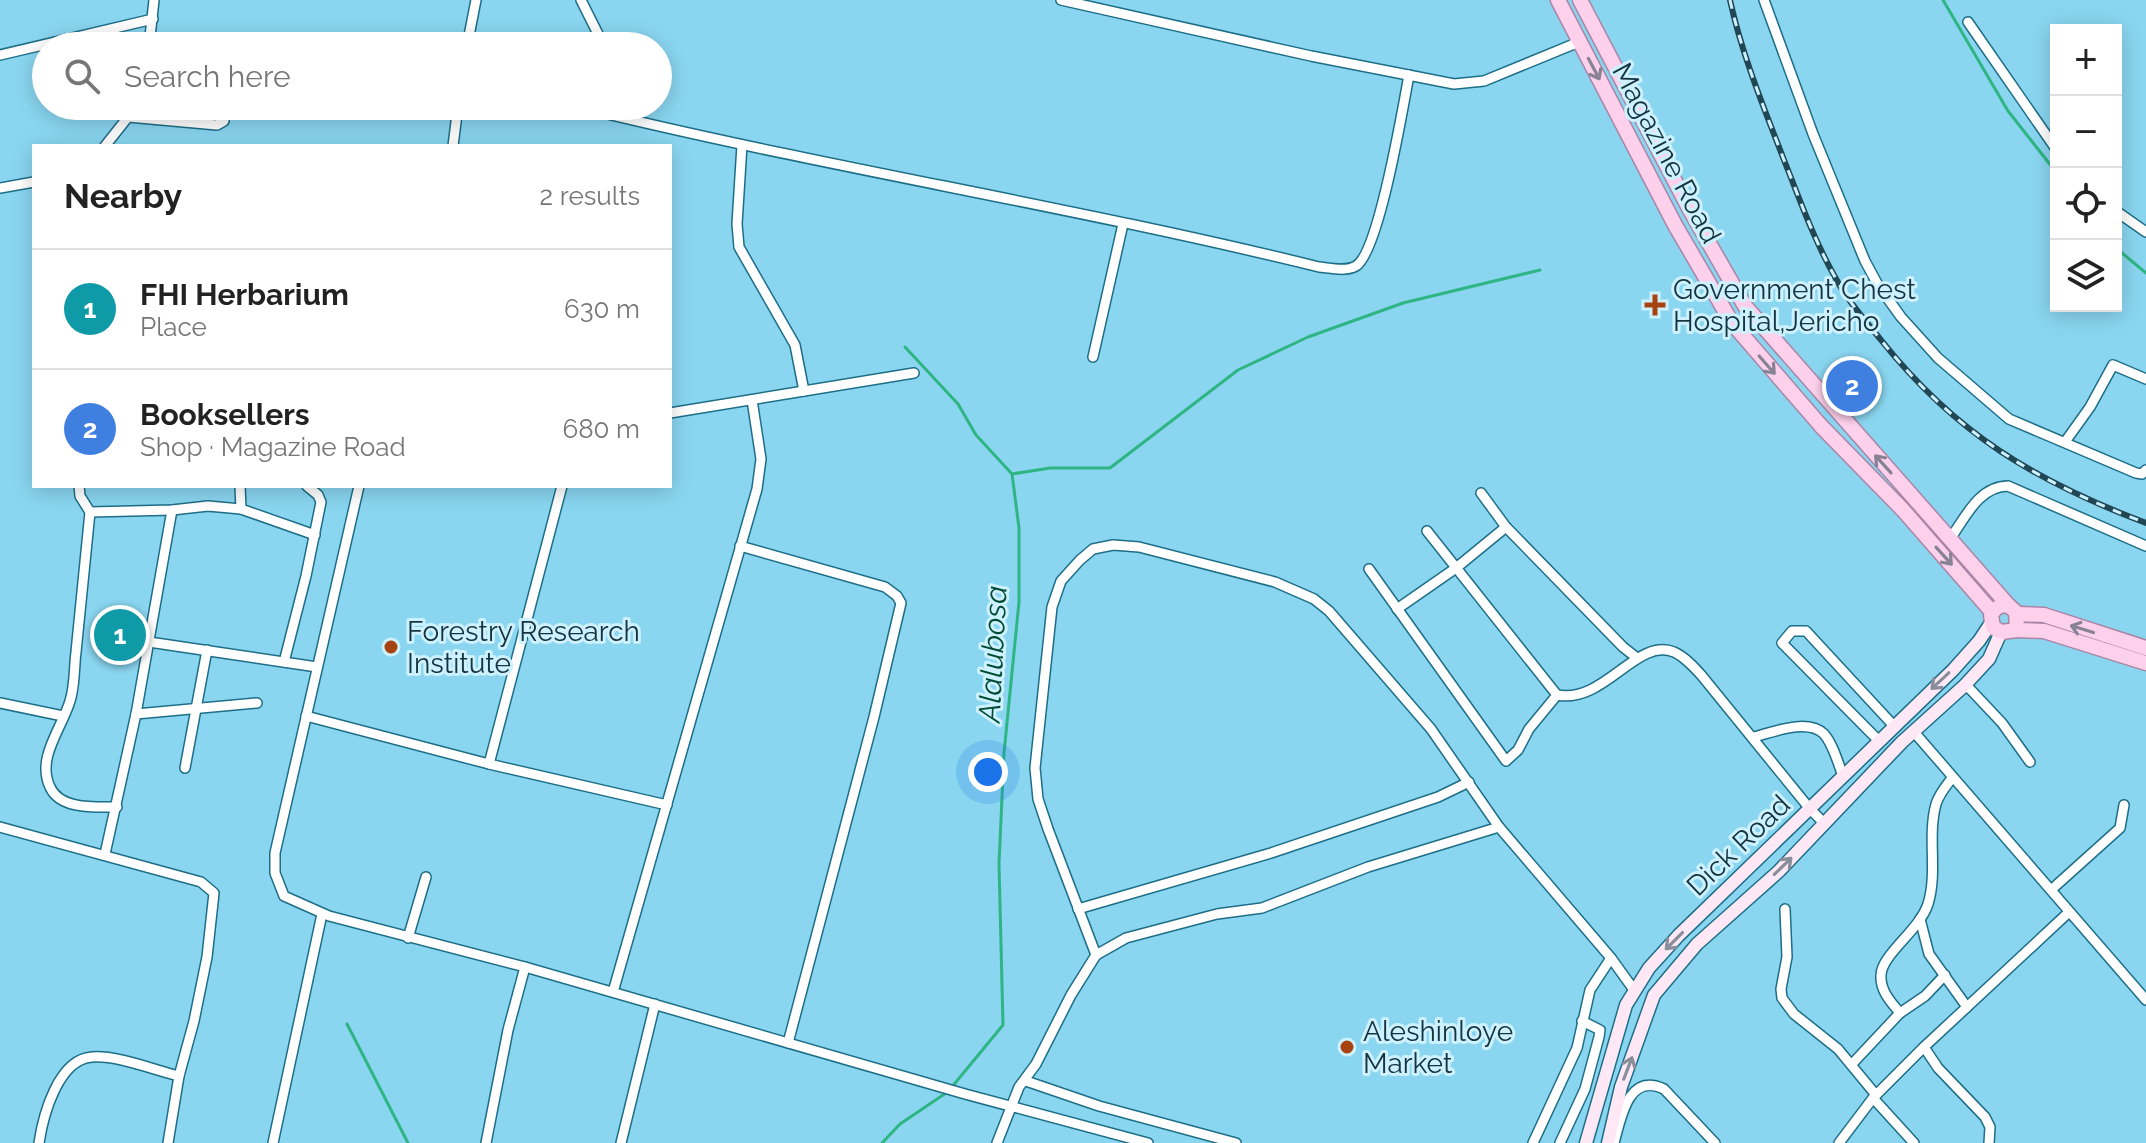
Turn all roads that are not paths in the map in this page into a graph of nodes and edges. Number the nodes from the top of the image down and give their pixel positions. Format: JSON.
{"nodes":[{"id":1,"x":154,"y":0,"type":"edge"},
{"id":2,"x":476,"y":0,"type":"edge"},
{"id":3,"x":581,"y":0,"type":"edge"},
{"id":4,"x":1061,"y":0,"type":"edge"},
{"id":5,"x":1558,"y":0,"type":"edge"},
{"id":6,"x":1580,"y":0,"type":"edge"},
{"id":7,"x":1764,"y":0,"type":"edge"},
{"id":8,"x":153,"y":19,"type":"junction"},
{"id":9,"x":1968,"y":22,"type":"dead end"},
{"id":10,"x":98,"y":32,"type":"edge"},
{"id":11,"x":151,"y":32,"type":"edge"},
{"id":12,"x":470,"y":32,"type":"edge"},
{"id":13,"x":597,"y":32,"type":"edge"},
{"id":14,"x":1579,"y":42,"type":"junction"},
{"id":15,"x":32,"y":47,"type":"edge"},
{"id":16,"x":0,"y":55,"type":"edge"},
{"id":17,"x":1409,"y":75,"type":"junction"},
{"id":18,"x":126,"y":120,"type":"edge"},
{"id":19,"x":161,"y":120,"type":"edge"},
{"id":20,"x":224,"y":120,"type":"edge"},
{"id":21,"x":456,"y":120,"type":"edge"},
{"id":22,"x":634,"y":120,"type":"edge"},
{"id":23,"x":2050,"y":140,"type":"edge"},
{"id":24,"x":107,"y":144,"type":"edge"},
{"id":25,"x":453,"y":144,"type":"edge"},
{"id":26,"x":742,"y":145,"type":"junction"},
{"id":27,"x":1668,"y":168,"type":"junction"},
{"id":28,"x":1651,"y":175,"type":"junction"},
{"id":29,"x":32,"y":182,"type":"edge"},
{"id":30,"x":0,"y":188,"type":"edge"},
{"id":31,"x":2122,"y":215,"type":"edge"},
{"id":32,"x":1123,"y":224,"type":"junction"},
{"id":33,"x":2146,"y":232,"type":"edge"},
{"id":34,"x":1093,"y":357,"type":"dead end"},
{"id":35,"x":914,"y":373,"type":"dead end"},
{"id":36,"x":2146,"y":379,"type":"edge"},
{"id":37,"x":804,"y":391,"type":"junction"},
{"id":38,"x":752,"y":400,"type":"junction"},
{"id":39,"x":672,"y":413,"type":"edge"},
{"id":40,"x":2065,"y":442,"type":"junction"},
{"id":41,"x":2146,"y":470,"type":"edge"},
{"id":42,"x":79,"y":488,"type":"edge"},
{"id":43,"x":240,"y":488,"type":"edge"},
{"id":44,"x":309,"y":488,"type":"edge"},
{"id":45,"x":359,"y":488,"type":"edge"},
{"id":46,"x":561,"y":488,"type":"edge"},
{"id":47,"x":1481,"y":493,"type":"dead end"},
{"id":48,"x":241,"y":509,"type":"junction"},
{"id":49,"x":172,"y":510,"type":"junction"},
{"id":50,"x":90,"y":512,"type":"junction"},
{"id":51,"x":1506,"y":527,"type":"junction"},
{"id":52,"x":1427,"y":531,"type":"dead end"},
{"id":53,"x":315,"y":535,"type":"junction"},
{"id":54,"x":1950,"y":539,"type":"junction"},
{"id":55,"x":740,"y":546,"type":"junction"},
{"id":56,"x":2146,"y":546,"type":"edge"},
{"id":57,"x":1456,"y":568,"type":"junction"},
{"id":58,"x":1369,"y":569,"type":"dead end"},
{"id":59,"x":1397,"y":609,"type":"junction"},
{"id":60,"x":2013,"y":610,"type":"junction"},
{"id":61,"x":1995,"y":622,"type":"junction"},
{"id":62,"x":2017,"y":630,"type":"junction"},
{"id":63,"x":149,"y":642,"type":"junction"},
{"id":64,"x":2146,"y":648,"type":"edge"},
{"id":65,"x":207,"y":650,"type":"junction"},
{"id":66,"x":1637,"y":658,"type":"junction"},
{"id":67,"x":284,"y":662,"type":"junction"},
{"id":68,"x":2146,"y":663,"type":"edge"},
{"id":69,"x":317,"y":667,"type":"junction"},
{"id":70,"x":1964,"y":686,"type":"junction"},
{"id":71,"x":1557,"y":695,"type":"junction"},
{"id":72,"x":0,"y":703,"type":"edge"},
{"id":73,"x":257,"y":703,"type":"dead end"},
{"id":74,"x":195,"y":708,"type":"junction"},
{"id":75,"x":136,"y":714,"type":"junction"},
{"id":76,"x":63,"y":716,"type":"junction"},
{"id":77,"x":306,"y":716,"type":"junction"},
{"id":78,"x":1893,"y":725,"type":"junction"},
{"id":79,"x":1914,"y":732,"type":"junction"},
{"id":80,"x":1754,"y":737,"type":"junction"},
{"id":81,"x":1878,"y":740,"type":"junction"},
{"id":82,"x":2030,"y":762,"type":"dead end"},
{"id":83,"x":489,"y":764,"type":"junction"},
{"id":84,"x":185,"y":768,"type":"dead end"},
{"id":85,"x":1843,"y":776,"type":"junction"},
{"id":86,"x":1952,"y":778,"type":"junction"},
{"id":87,"x":1469,"y":782,"type":"junction"},
{"id":88,"x":667,"y":805,"type":"junction"},
{"id":89,"x":2124,"y":805,"type":"dead end"},
{"id":90,"x":117,"y":807,"type":"junction"},
{"id":91,"x":1810,"y":809,"type":"junction"},
{"id":92,"x":1825,"y":824,"type":"junction"},
{"id":93,"x":0,"y":827,"type":"edge"},
{"id":94,"x":1499,"y":827,"type":"junction"},
{"id":95,"x":105,"y":854,"type":"junction"},
{"id":96,"x":426,"y":877,"type":"dead end"},
{"id":97,"x":2051,"y":890,"type":"junction"},
{"id":98,"x":1078,"y":909,"type":"junction"},
{"id":99,"x":1785,"y":909,"type":"dead end"},
{"id":100,"x":2068,"y":913,"type":"junction"},
{"id":101,"x":322,"y":914,"type":"junction"},
{"id":102,"x":1920,"y":919,"type":"junction"},
{"id":103,"x":408,"y":938,"type":"junction"},
{"id":104,"x":1096,"y":955,"type":"junction"},
{"id":105,"x":1611,"y":958,"type":"junction"},
{"id":106,"x":525,"y":967,"type":"junction"},
{"id":107,"x":1945,"y":975,"type":"junction"},
{"id":108,"x":1634,"y":990,"type":"junction"},
{"id":109,"x":613,"y":992,"type":"junction"},
{"id":110,"x":2146,"y":1000,"type":"edge"},
{"id":111,"x":655,"y":1004,"type":"junction"},
{"id":112,"x":1967,"y":1007,"type":"junction"},
{"id":113,"x":1900,"y":1013,"type":"junction"},
{"id":114,"x":1582,"y":1021,"type":"junction"},
{"id":115,"x":788,"y":1043,"type":"junction"},
{"id":116,"x":1924,"y":1047,"type":"junction"},
{"id":117,"x":1852,"y":1064,"type":"junction"},
{"id":118,"x":179,"y":1076,"type":"junction"},
{"id":119,"x":1026,"y":1081,"type":"junction"},
{"id":120,"x":1874,"y":1096,"type":"junction"},
{"id":121,"x":1013,"y":1106,"type":"junction"},
{"id":122,"x":1905,"y":1134,"type":"junction"},
{"id":123,"x":1713,"y":1142,"type":"edge"},
{"id":124,"x":39,"y":1143,"type":"edge"},
{"id":125,"x":168,"y":1143,"type":"edge"},
{"id":126,"x":273,"y":1143,"type":"edge"},
{"id":127,"x":486,"y":1143,"type":"edge"},
{"id":128,"x":621,"y":1143,"type":"edge"},
{"id":129,"x":997,"y":1143,"type":"edge"},
{"id":130,"x":1148,"y":1143,"type":"edge"},
{"id":131,"x":1236,"y":1143,"type":"edge"},
{"id":132,"x":1533,"y":1143,"type":"edge"},
{"id":133,"x":1560,"y":1143,"type":"edge"},
{"id":134,"x":1586,"y":1143,"type":"edge"},
{"id":135,"x":1611,"y":1143,"type":"edge"},
{"id":136,"x":1839,"y":1143,"type":"edge"},
{"id":137,"x":1895,"y":1143,"type":"edge"},
{"id":138,"x":1914,"y":1143,"type":"edge"},
{"id":139,"x":1989,"y":1143,"type":"edge"}],
"edges":[{"from":1,"to":8,"type":"street"},
{"from":2,"to":12,"type":"street"},
{"from":3,"to":13,"type":"street"},
{"from":4,"to":17,"type":"street"},
{"from":5,"to":14,"type":"main road","name":"Magazine Road"},
{"from":6,"to":27,"type":"main road","name":"Magazine Road"},
{"from":7,"to":40,"type":"street"},
{"from":8,"to":10,"type":"street"},
{"from":8,"to":11,"type":"street"},
{"from":9,"to":23,"type":"street"},
{"from":14,"to":17,"type":"street"},
{"from":14,"to":28,"type":"main road","name":"Magazine Road","one_way":true},
{"from":15,"to":16,"type":"street"},
{"from":17,"to":32,"type":"street"},
{"from":18,"to":24,"type":"street"},
{"from":19,"to":20,"type":"street"},
{"from":21,"to":25,"type":"street"},
{"from":22,"to":26,"type":"street"},
{"from":26,"to":32,"type":"street"},
{"from":26,"to":37,"type":"street"},
{"from":27,"to":28,"type":"main road"},
{"from":54,"to":27,"type":"main road","name":"Magazine Road","one_way":true},
{"from":28,"to":61,"type":"main road","name":"Magazine Road","one_way":true},
{"from":29,"to":30,"type":"street"},
{"from":31,"to":33,"type":"street"},
{"from":32,"to":34,"type":"street"},
{"from":35,"to":37,"type":"street"},
{"from":36,"to":40,"type":"street"},
{"from":37,"to":38,"type":"street"},
{"from":38,"to":39,"type":"street"},
{"from":38,"to":55,"type":"street"},
{"from":40,"to":41,"type":"street"},
{"from":42,"to":50,"type":"street"},
{"from":43,"to":48,"type":"street"},
{"from":44,"to":53,"type":"street"},
{"from":45,"to":69,"type":"street"},
{"from":46,"to":83,"type":"street"},
{"from":47,"to":51,"type":"street"},
{"from":48,"to":49,"type":"street"},
{"from":48,"to":53,"type":"street"},
{"from":49,"to":50,"type":"street"},
{"from":49,"to":63,"type":"street"},
{"from":50,"to":76,"type":"street"},
{"from":51,"to":57,"type":"street"},
{"from":51,"to":66,"type":"street"},
{"from":52,"to":57,"type":"street"},
{"from":53,"to":67,"type":"street"},
{"from":54,"to":56,"type":"street"},
{"from":54,"to":60,"type":"main road","name":"Magazine Road"},
{"from":55,"to":88,"type":"street"},
{"from":55,"to":115,"type":"street"},
{"from":57,"to":59,"type":"street"},
{"from":57,"to":71,"type":"street"},
{"from":58,"to":59,"type":"street"},
{"from":59,"to":71,"type":"street"},
{"from":60,"to":61,"type":"main road"},
{"from":60,"to":62,"type":"main road"},
{"from":64,"to":60,"type":"main road","one_way":true},
{"from":61,"to":62,"type":"main road"},
{"from":61,"to":70,"type":"main road","name":"Dick Road"},
{"from":61,"to":78,"type":"main road","name":"Dick Road","one_way":true},
{"from":62,"to":68,"type":"main road"},
{"from":63,"to":65,"type":"street"},
{"from":63,"to":75,"type":"street"},
{"from":65,"to":67,"type":"street"},
{"from":65,"to":74,"type":"street"},
{"from":66,"to":71,"type":"street"},
{"from":66,"to":80,"type":"street"},
{"from":67,"to":69,"type":"street"},
{"from":69,"to":77,"type":"street"},
{"from":70,"to":79,"type":"main road","name":"Dick Road"},
{"from":70,"to":82,"type":"street"},
{"from":72,"to":76,"type":"street"},
{"from":73,"to":74,"type":"street"},
{"from":74,"to":75,"type":"street"},
{"from":74,"to":84,"type":"street"},
{"from":75,"to":90,"type":"street"},
{"from":76,"to":90,"type":"street"},
{"from":77,"to":83,"type":"street"},
{"from":77,"to":101,"type":"street"},
{"from":78,"to":81,"type":"main road","name":"Dick Road"},
{"from":78,"to":81,"type":"street"},
{"from":79,"to":86,"type":"street"},
{"from":79,"to":92,"type":"main road","name":"Dick Road"},
{"from":80,"to":85,"type":"street"},
{"from":80,"to":91,"type":"street"},
{"from":81,"to":85,"type":"main road","name":"Dick Road"},
{"from":83,"to":88,"type":"street"},
{"from":85,"to":91,"type":"main road","name":"Dick Road"},
{"from":86,"to":97,"type":"street"},
{"from":86,"to":102,"type":"street"},
{"from":87,"to":94,"type":"street"},
{"from":87,"to":98,"type":"street"},
{"from":87,"to":98,"type":"street"},
{"from":88,"to":109,"type":"street"},
{"from":89,"to":97,"type":"street"},
{"from":90,"to":95,"type":"street"},
{"from":91,"to":92,"type":"street"},
{"from":91,"to":108,"type":"main road","name":"Dick Road","one_way":true},
{"from":135,"to":92,"type":"main road","name":"Dick Road","one_way":true},
{"from":93,"to":95,"type":"street"},
{"from":94,"to":104,"type":"street"},
{"from":94,"to":105,"type":"street"},
{"from":95,"to":118,"type":"street"},
{"from":96,"to":103,"type":"street"},
{"from":97,"to":100,"type":"street"},
{"from":98,"to":104,"type":"street"},
{"from":99,"to":117,"type":"street"},
{"from":100,"to":110,"type":"street"},
{"from":100,"to":112,"type":"street"},
{"from":101,"to":103,"type":"street"},
{"from":101,"to":126,"type":"street"},
{"from":102,"to":107,"type":"street"},
{"from":102,"to":113,"type":"street"},
{"from":103,"to":106,"type":"street"},
{"from":104,"to":119,"type":"street"},
{"from":105,"to":108,"type":"street"},
{"from":105,"to":114,"type":"street"},
{"from":106,"to":109,"type":"street"},
{"from":106,"to":127,"type":"street"},
{"from":107,"to":112,"type":"street"},
{"from":107,"to":113,"type":"street"},
{"from":108,"to":134,"type":"main road","name":"Dick Road"},
{"from":109,"to":111,"type":"street"},
{"from":111,"to":115,"type":"street"},
{"from":111,"to":128,"type":"street"},
{"from":112,"to":116,"type":"street"},
{"from":113,"to":117,"type":"street"},
{"from":114,"to":132,"type":"street"},
{"from":114,"to":133,"type":"street"},
{"from":115,"to":121,"type":"street"},
{"from":116,"to":120,"type":"street"},
{"from":116,"to":139,"type":"street"},
{"from":117,"to":120,"type":"street"},
{"from":118,"to":124,"type":"street"},
{"from":118,"to":125,"type":"street"},
{"from":119,"to":121,"type":"street"},
{"from":119,"to":131,"type":"street"},
{"from":120,"to":122,"type":"street"},
{"from":120,"to":136,"type":"street"},
{"from":121,"to":129,"type":"street"},
{"from":121,"to":130,"type":"street"},
{"from":122,"to":137,"type":"street"},
{"from":122,"to":138,"type":"street"},
{"from":123,"to":135,"type":"street"}]}
